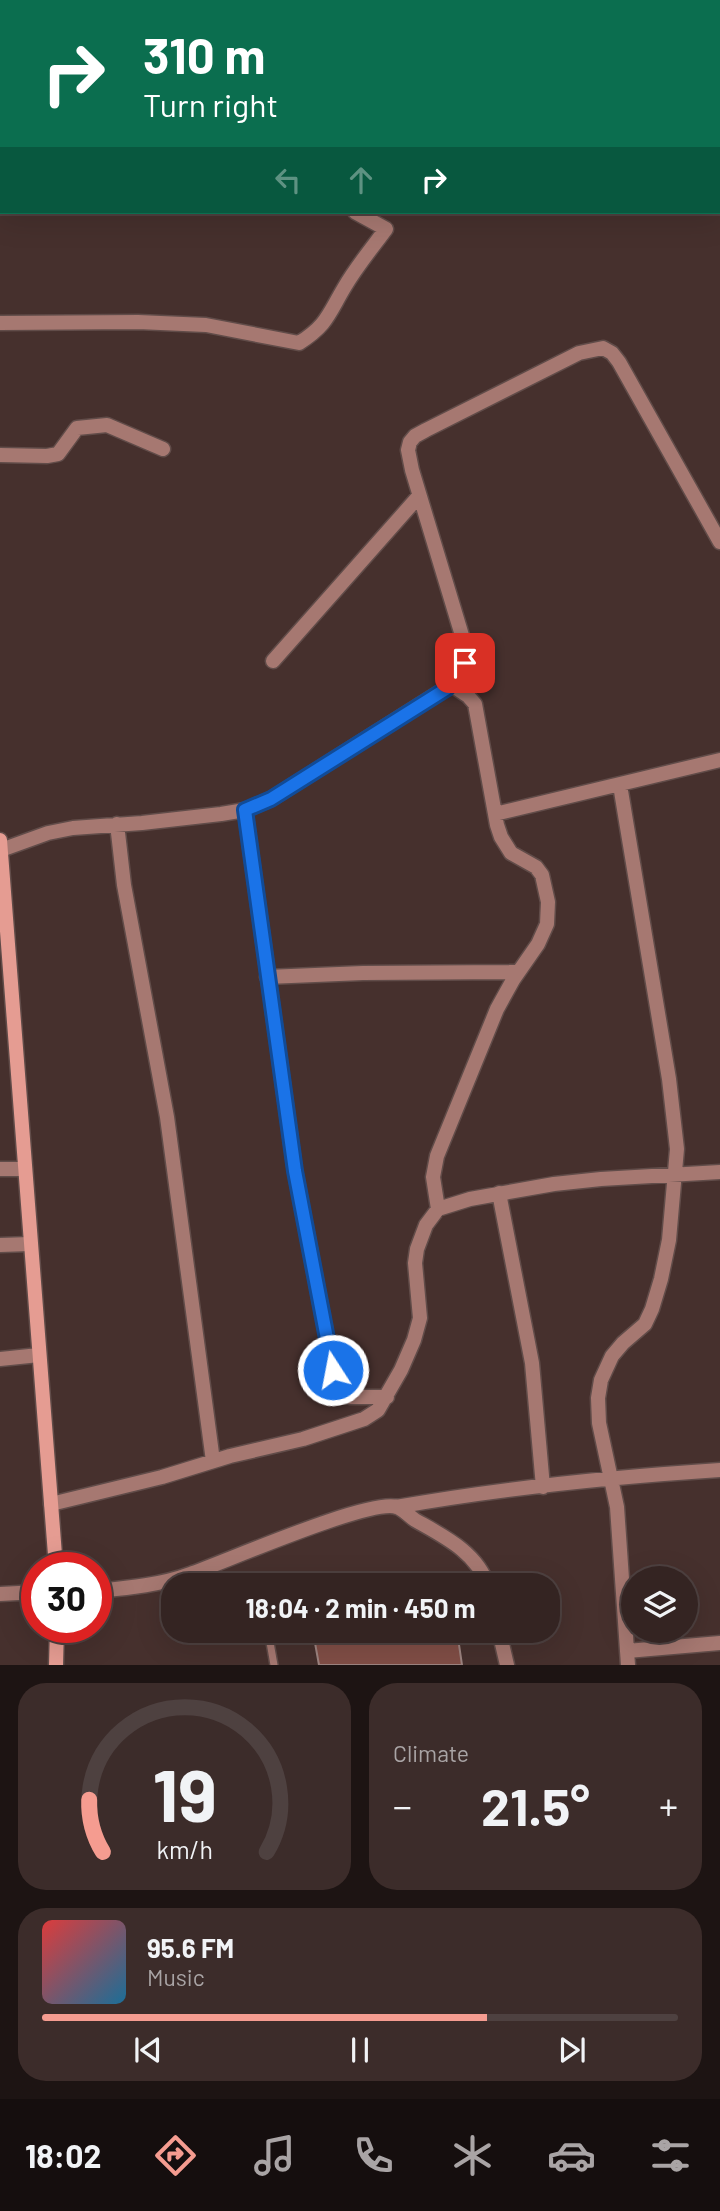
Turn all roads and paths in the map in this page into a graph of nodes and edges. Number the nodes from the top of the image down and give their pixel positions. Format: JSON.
{"nodes":[{"id":1,"x":359,"y":214,"type":"edge"},
{"id":2,"x":0,"y":323,"type":"edge"},
{"id":3,"x":163,"y":449,"type":"dead end"},
{"id":4,"x":0,"y":455,"type":"edge"},
{"id":5,"x":419,"y":496,"type":"junction"},
{"id":6,"x":720,"y":542,"type":"edge"},
{"id":7,"x":273,"y":661,"type":"dead end"},
{"id":8,"x":450,"y":684,"type":"junction"},
{"id":9,"x":720,"y":760,"type":"edge"},
{"id":10,"x":621,"y":785,"type":"junction"},
{"id":11,"x":245,"y":810,"type":"junction"},
{"id":12,"x":495,"y":814,"type":"junction"},
{"id":13,"x":117,"y":824,"type":"junction"},
{"id":14,"x":0,"y":840,"type":"edge"},
{"id":15,"x":1,"y":850,"type":"edge"},
{"id":16,"x":518,"y":972,"type":"junction"},
{"id":17,"x":267,"y":977,"type":"junction"},
{"id":18,"x":0,"y":1169,"type":"edge"},
{"id":19,"x":24,"y":1169,"type":"junction"},
{"id":20,"x":720,"y":1172,"type":"edge"},
{"id":21,"x":675,"y":1174,"type":"junction"},
{"id":22,"x":499,"y":1194,"type":"junction"},
{"id":23,"x":438,"y":1209,"type":"junction"},
{"id":24,"x":30,"y":1244,"type":"junction"},
{"id":25,"x":0,"y":1245,"type":"edge"},
{"id":26,"x":39,"y":1356,"type":"junction"},
{"id":27,"x":0,"y":1359,"type":"edge"},
{"id":28,"x":387,"y":1397,"type":"junction"},
{"id":29,"x":213,"y":1461,"type":"junction"},
{"id":30,"x":720,"y":1470,"type":"edge"},
{"id":31,"x":611,"y":1477,"type":"junction"},
{"id":32,"x":543,"y":1487,"type":"junction"},
{"id":33,"x":51,"y":1504,"type":"junction"},
{"id":34,"x":396,"y":1507,"type":"junction"},
{"id":35,"x":55,"y":1552,"type":"edge"},
{"id":36,"x":482,"y":1573,"type":"edge"},
{"id":37,"x":112,"y":1589,"type":"edge"},
{"id":38,"x":21,"y":1593,"type":"edge"},
{"id":39,"x":0,"y":1594,"type":"edge"},
{"id":40,"x":57,"y":1643,"type":"edge"},
{"id":41,"x":270,"y":1643,"type":"edge"},
{"id":42,"x":502,"y":1643,"type":"edge"},
{"id":43,"x":720,"y":1643,"type":"edge"},
{"id":44,"x":627,"y":1658,"type":"edge"},
{"id":45,"x":56,"y":1665,"type":"edge"},
{"id":46,"x":274,"y":1665,"type":"edge"},
{"id":47,"x":507,"y":1665,"type":"edge"}],
"edges":[{"from":1,"to":2,"type":"street"},
{"from":3,"to":4,"type":"street"},
{"from":5,"to":6,"type":"street"},
{"from":5,"to":7,"type":"street"},
{"from":5,"to":8,"type":"street"},
{"from":8,"to":11,"type":"street"},
{"from":8,"to":12,"type":"street"},
{"from":9,"to":10,"type":"street"},
{"from":10,"to":12,"type":"street"},
{"from":10,"to":21,"type":"street"},
{"from":11,"to":13,"type":"street"},
{"from":11,"to":17,"type":"street"},
{"from":12,"to":16,"type":"street"},
{"from":13,"to":15,"type":"street"},
{"from":13,"to":29,"type":"street"},
{"from":14,"to":15,"type":"street"},
{"from":15,"to":19,"type":"street"},
{"from":16,"to":17,"type":"street"},
{"from":16,"to":23,"type":"street"},
{"from":17,"to":28,"type":"street"},
{"from":18,"to":19,"type":"street"},
{"from":19,"to":24,"type":"street"},
{"from":20,"to":21,"type":"street"},
{"from":21,"to":22,"type":"street"},
{"from":21,"to":31,"type":"street"},
{"from":22,"to":23,"type":"street"},
{"from":22,"to":32,"type":"street"},
{"from":23,"to":28,"type":"street"},
{"from":24,"to":25,"type":"street"},
{"from":24,"to":26,"type":"street"},
{"from":26,"to":27,"type":"street"},
{"from":26,"to":33,"type":"street"},
{"from":28,"to":29,"type":"street"},
{"from":29,"to":33,"type":"street"},
{"from":30,"to":31,"type":"street"},
{"from":31,"to":32,"type":"street"},
{"from":31,"to":44,"type":"street"},
{"from":32,"to":34,"type":"street"},
{"from":33,"to":35,"type":"street"},
{"from":34,"to":36,"type":"street"},
{"from":34,"to":37,"type":"street"},
{"from":38,"to":39,"type":"street"},
{"from":40,"to":45,"type":"street"},
{"from":41,"to":46,"type":"lane"},
{"from":42,"to":47,"type":"street"},
{"from":43,"to":44,"type":"street"}]}
